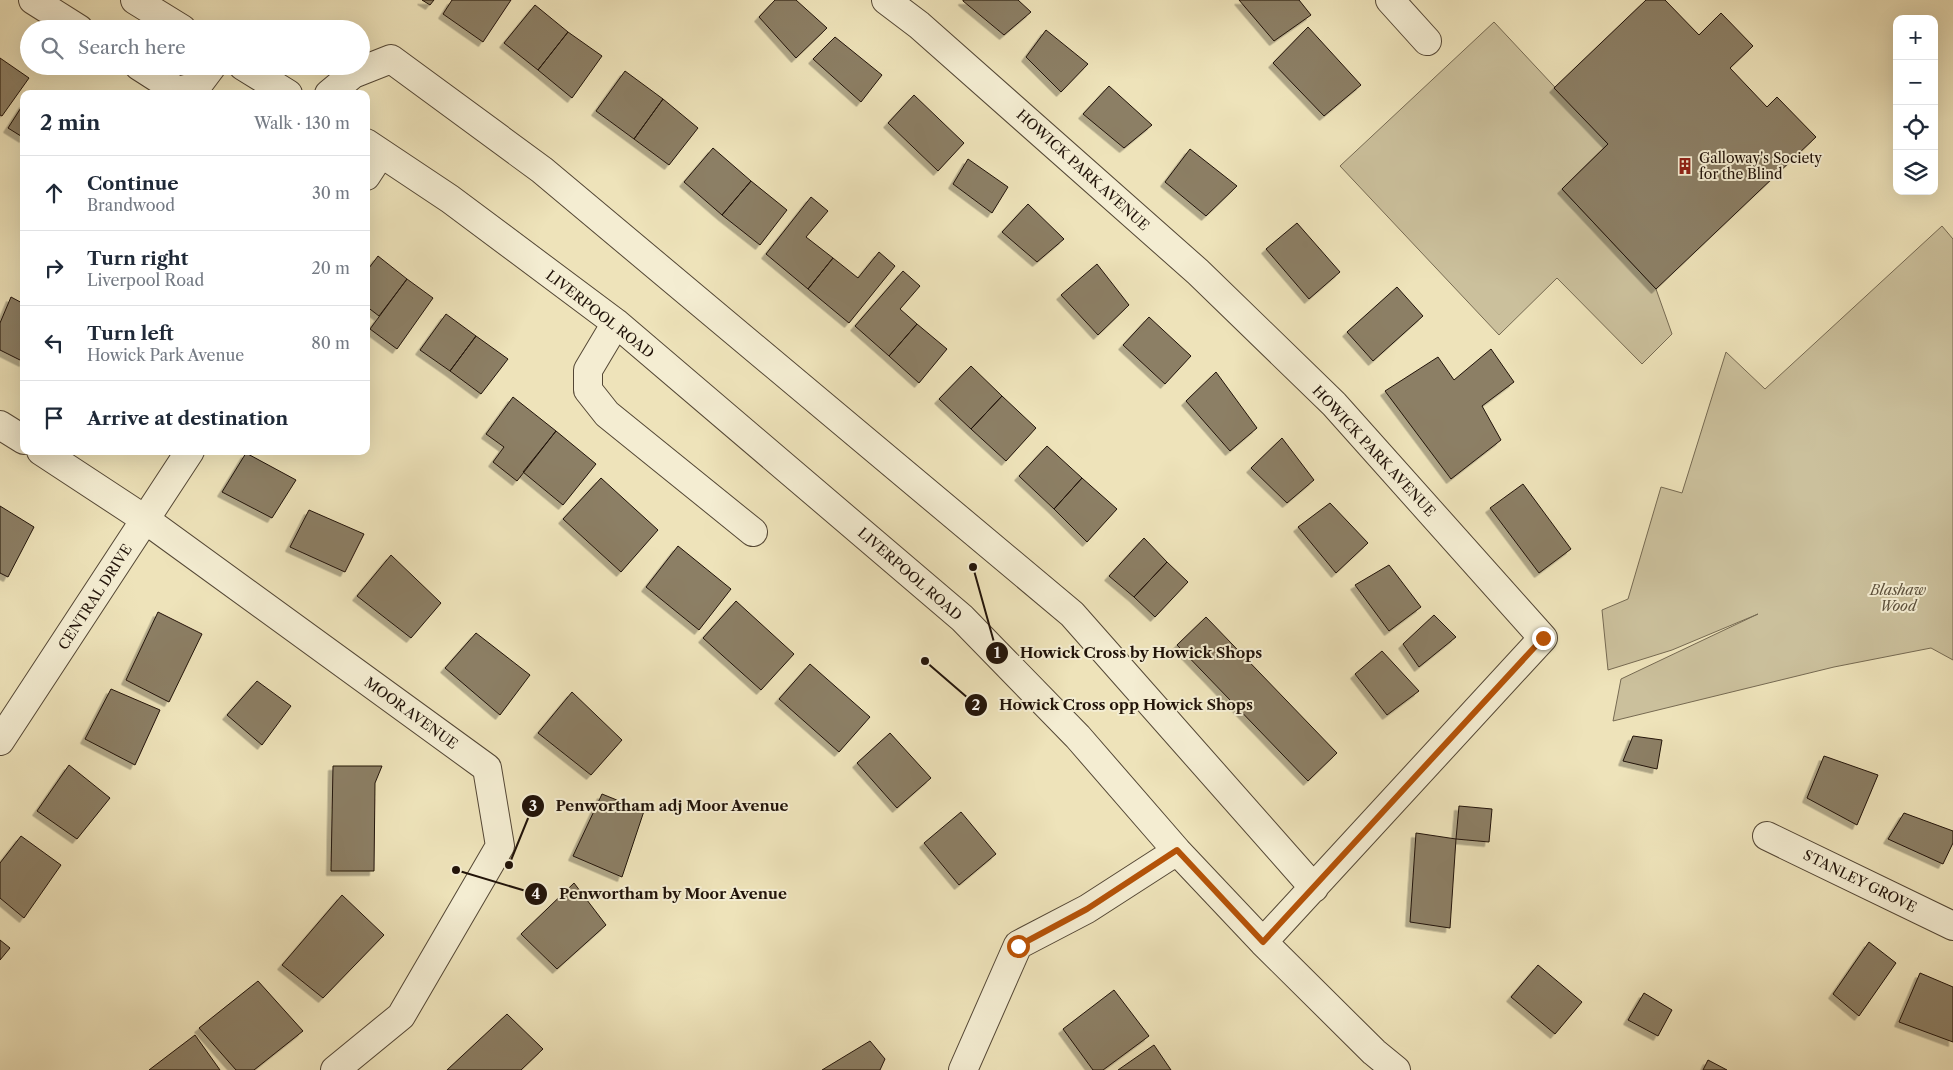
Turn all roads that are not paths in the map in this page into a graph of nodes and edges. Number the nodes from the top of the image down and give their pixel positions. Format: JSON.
{"nodes":[{"id":1,"x":33,"y":0,"type":"edge"},
{"id":2,"x":886,"y":0,"type":"edge"},
{"id":3,"x":1390,"y":0,"type":"edge"},
{"id":4,"x":140,"y":1,"type":"edge"},
{"id":5,"x":65,"y":20,"type":"edge"},
{"id":6,"x":168,"y":20,"type":"edge"},
{"id":7,"x":1427,"y":41,"type":"dead end"},
{"id":8,"x":370,"y":67,"type":"edge"},
{"id":9,"x":153,"y":75,"type":"edge"},
{"id":10,"x":205,"y":75,"type":"edge"},
{"id":11,"x":257,"y":75,"type":"edge"},
{"id":12,"x":352,"y":75,"type":"edge"},
{"id":13,"x":176,"y":90,"type":"edge"},
{"id":14,"x":182,"y":90,"type":"edge"},
{"id":15,"x":282,"y":90,"type":"edge"},
{"id":16,"x":334,"y":90,"type":"edge"},
{"id":17,"x":374,"y":148,"type":"edge"},
{"id":18,"x":370,"y":162,"type":"edge"},
{"id":19,"x":616,"y":323,"type":"junction"},
{"id":20,"x":0,"y":425,"type":"edge"},
{"id":21,"x":20,"y":438,"type":"edge"},
{"id":22,"x":47,"y":455,"type":"edge"},
{"id":23,"x":187,"y":455,"type":"edge"},
{"id":24,"x":146,"y":520,"type":"junction"},
{"id":25,"x":753,"y":532,"type":"dead end"},
{"id":26,"x":0,"y":741,"type":"edge"},
{"id":27,"x":1767,"y":836,"type":"dead end"},
{"id":28,"x":1177,"y":850,"type":"junction"},
{"id":29,"x":1314,"y":888,"type":"junction"},
{"id":30,"x":1953,"y":926,"type":"edge"},
{"id":31,"x":1263,"y":942,"type":"junction"},
{"id":32,"x":335,"y":1070,"type":"edge"},
{"id":33,"x":963,"y":1070,"type":"edge"},
{"id":34,"x":1396,"y":1070,"type":"edge"}],
"edges":[{"from":1,"to":5,"type":"street"},
{"from":2,"to":29,"type":"street","name":"HOWICK PARK AVENUE"},
{"from":3,"to":7,"type":"street"},
{"from":4,"to":6,"type":"street"},
{"from":8,"to":29,"type":"street"},
{"from":9,"to":13,"type":"street"},
{"from":10,"to":14,"type":"street"},
{"from":11,"to":15,"type":"street"},
{"from":12,"to":16,"type":"street"},
{"from":17,"to":18,"type":"street"},
{"from":17,"to":19,"type":"street","name":"LIVERPOOL ROAD"},
{"from":19,"to":25,"type":"street"},
{"from":19,"to":28,"type":"street","name":"LIVERPOOL ROAD"},
{"from":20,"to":21,"type":"street"},
{"from":22,"to":24,"type":"street","name":"MOOR AVENUE"},
{"from":23,"to":24,"type":"street","name":"CENTRAL DRIVE"},
{"from":24,"to":26,"type":"street","name":"CENTRAL DRIVE"},
{"from":24,"to":32,"type":"street","name":"MOOR AVENUE"},
{"from":27,"to":30,"type":"street","name":"STANLEY GROVE"},
{"from":28,"to":31,"type":"street","name":"LIVERPOOL ROAD"},
{"from":28,"to":33,"type":"street"},
{"from":29,"to":31,"type":"street","name":"HOWICK PARK AVENUE"},
{"from":31,"to":34,"type":"street","name":"LIVERPOOL ROAD"}]}
